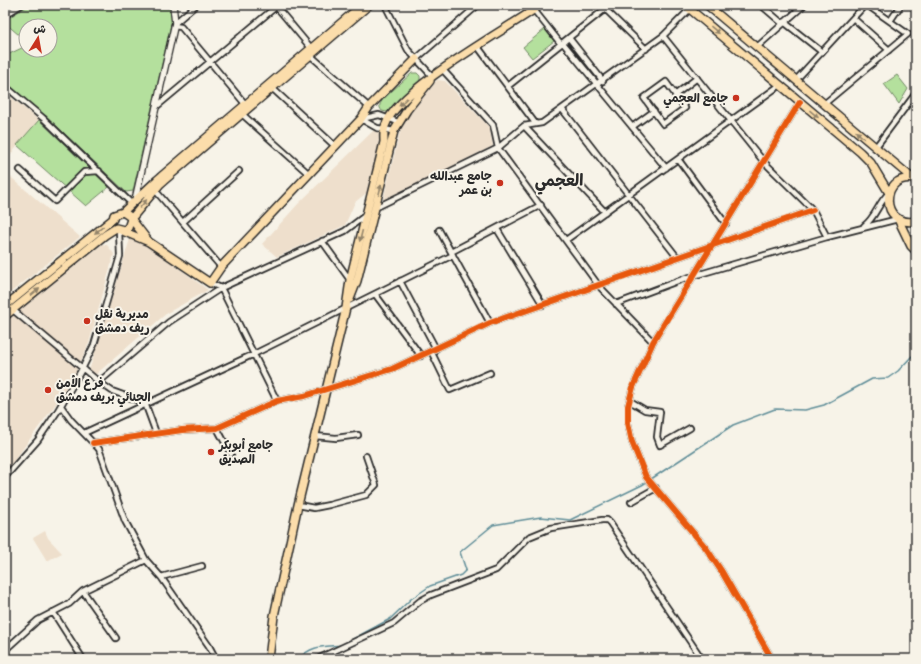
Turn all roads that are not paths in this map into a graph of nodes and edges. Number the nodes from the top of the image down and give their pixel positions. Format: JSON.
{"nodes":[{"id":1,"x":22,"y":5,"type":"edge"},
{"id":2,"x":173,"y":5,"type":"edge"},
{"id":3,"x":196,"y":5,"type":"edge"},
{"id":4,"x":362,"y":5,"type":"edge"},
{"id":5,"x":369,"y":5,"type":"edge"},
{"id":6,"x":385,"y":5,"type":"edge"},
{"id":7,"x":478,"y":5,"type":"edge"},
{"id":8,"x":541,"y":5,"type":"edge"},
{"id":9,"x":601,"y":5,"type":"edge"},
{"id":10,"x":610,"y":5,"type":"edge"},
{"id":11,"x":707,"y":5,"type":"edge"},
{"id":12,"x":761,"y":5,"type":"edge"},
{"id":13,"x":804,"y":5,"type":"edge"},
{"id":14,"x":866,"y":5,"type":"edge"},
{"id":15,"x":901,"y":5,"type":"edge"},
{"id":16,"x":276,"y":6,"type":"edge"},
{"id":17,"x":688,"y":7,"type":"edge"},
{"id":18,"x":534,"y":10,"type":"junction"},
{"id":19,"x":605,"y":10,"type":"junction"},
{"id":20,"x":5,"y":15,"type":"edge"},
{"id":21,"x":853,"y":18,"type":"junction"},
{"id":22,"x":890,"y":21,"type":"junction"},
{"id":23,"x":783,"y":23,"type":"junction"},
{"id":24,"x":174,"y":24,"type":"junction"},
{"id":25,"x":664,"y":36,"type":"junction"},
{"id":26,"x":569,"y":38,"type":"junction"},
{"id":27,"x":562,"y":44,"type":"junction"},
{"id":28,"x":478,"y":46,"type":"junction"},
{"id":29,"x":757,"y":48,"type":"junction"},
{"id":30,"x":646,"y":49,"type":"junction"},
{"id":31,"x":889,"y":50,"type":"junction"},
{"id":32,"x":311,"y":52,"type":"junction"},
{"id":33,"x":822,"y":52,"type":"junction"},
{"id":34,"x":416,"y":59,"type":"junction"},
{"id":35,"x":210,"y":62,"type":"junction"},
{"id":36,"x":760,"y":68,"type":"junction"},
{"id":37,"x":782,"y":69,"type":"junction"},
{"id":38,"x":443,"y":70,"type":"junction"},
{"id":39,"x":433,"y":77,"type":"junction"},
{"id":40,"x":697,"y":78,"type":"junction"},
{"id":41,"x":603,"y":80,"type":"junction"},
{"id":42,"x":796,"y":80,"type":"junction"},
{"id":43,"x":780,"y":84,"type":"junction"},
{"id":44,"x":597,"y":85,"type":"junction"},
{"id":45,"x":5,"y":86,"type":"edge"},
{"id":46,"x":508,"y":86,"type":"junction"},
{"id":47,"x":272,"y":88,"type":"junction"},
{"id":48,"x":916,"y":92,"type":"edge"},
{"id":49,"x":675,"y":95,"type":"junction"},
{"id":50,"x":800,"y":102,"type":"junction"},
{"id":51,"x":824,"y":104,"type":"junction"},
{"id":52,"x":247,"y":107,"type":"junction"},
{"id":53,"x":369,"y":107,"type":"junction"},
{"id":54,"x":155,"y":108,"type":"junction"},
{"id":55,"x":562,"y":109,"type":"junction"},
{"id":56,"x":654,"y":111,"type":"junction"},
{"id":57,"x":242,"y":114,"type":"junction"},
{"id":58,"x":389,"y":118,"type":"junction"},
{"id":59,"x":361,"y":119,"type":"junction"},
{"id":60,"x":730,"y":121,"type":"junction"},
{"id":61,"x":398,"y":122,"type":"junction"},
{"id":62,"x":535,"y":123,"type":"junction"},
{"id":63,"x":524,"y":126,"type":"junction"},
{"id":64,"x":632,"y":127,"type":"junction"},
{"id":65,"x":384,"y":130,"type":"junction"},
{"id":66,"x":394,"y":131,"type":"junction"},
{"id":67,"x":335,"y":146,"type":"junction"},
{"id":68,"x":498,"y":148,"type":"junction"},
{"id":69,"x":875,"y":148,"type":"junction"},
{"id":70,"x":678,"y":159,"type":"junction"},
{"id":71,"x":764,"y":162,"type":"junction"},
{"id":72,"x":666,"y":168,"type":"junction"},
{"id":73,"x":20,"y":170,"type":"dead end"},
{"id":74,"x":239,"y":170,"type":"dead end"},
{"id":75,"x":99,"y":171,"type":"junction"},
{"id":76,"x":309,"y":174,"type":"junction"},
{"id":77,"x":914,"y":179,"type":"edge"},
{"id":78,"x":155,"y":190,"type":"junction"},
{"id":79,"x":889,"y":193,"type":"junction"},
{"id":80,"x":629,"y":195,"type":"junction"},
{"id":81,"x":133,"y":202,"type":"junction"},
{"id":82,"x":541,"y":205,"type":"junction"},
{"id":83,"x":376,"y":207,"type":"junction"},
{"id":84,"x":813,"y":210,"type":"junction"},
{"id":85,"x":123,"y":212,"type":"junction"},
{"id":86,"x":605,"y":212,"type":"junction"},
{"id":87,"x":364,"y":216,"type":"junction"},
{"id":88,"x":113,"y":219,"type":"junction"},
{"id":89,"x":131,"y":219,"type":"junction"},
{"id":90,"x":898,"y":219,"type":"junction"},
{"id":91,"x":916,"y":221,"type":"edge"},
{"id":92,"x":182,"y":222,"type":"junction"},
{"id":93,"x":726,"y":224,"type":"junction"},
{"id":94,"x":118,"y":229,"type":"junction"},
{"id":95,"x":497,"y":229,"type":"junction"},
{"id":96,"x":861,"y":229,"type":"junction"},
{"id":97,"x":439,"y":230,"type":"dead end"},
{"id":98,"x":826,"y":236,"type":"junction"},
{"id":99,"x":566,"y":240,"type":"junction"},
{"id":100,"x":322,"y":241,"type":"junction"},
{"id":101,"x":149,"y":242,"type":"junction"},
{"id":102,"x":714,"y":244,"type":"junction"},
{"id":103,"x":916,"y":251,"type":"edge"},
{"id":104,"x":452,"y":253,"type":"junction"},
{"id":105,"x":677,"y":257,"type":"junction"},
{"id":106,"x":221,"y":267,"type":"junction"},
{"id":107,"x":695,"y":276,"type":"junction"},
{"id":108,"x":350,"y":280,"type":"junction"},
{"id":109,"x":400,"y":281,"type":"junction"},
{"id":110,"x":210,"y":283,"type":"junction"},
{"id":111,"x":599,"y":286,"type":"junction"},
{"id":112,"x":221,"y":288,"type":"junction"},
{"id":113,"x":375,"y":294,"type":"junction"},
{"id":114,"x":616,"y":304,"type":"junction"},
{"id":115,"x":543,"y":305,"type":"junction"},
{"id":116,"x":5,"y":306,"type":"edge"},
{"id":117,"x":346,"y":308,"type":"junction"},
{"id":118,"x":13,"y":310,"type":"junction"},
{"id":119,"x":5,"y":316,"type":"edge"},
{"id":120,"x":490,"y":323,"type":"junction"},
{"id":121,"x":653,"y":342,"type":"junction"},
{"id":122,"x":434,"y":350,"type":"junction"},
{"id":123,"x":254,"y":354,"type":"junction"},
{"id":124,"x":421,"y":356,"type":"junction"},
{"id":125,"x":82,"y":369,"type":"junction"},
{"id":126,"x":490,"y":373,"type":"dead end"},
{"id":127,"x":99,"y":382,"type":"junction"},
{"id":128,"x":327,"y":388,"type":"junction"},
{"id":129,"x":277,"y":401,"type":"junction"},
{"id":130,"x":630,"y":401,"type":"junction"},
{"id":131,"x":145,"y":403,"type":"junction"},
{"id":132,"x":60,"y":406,"type":"junction"},
{"id":133,"x":217,"y":428,"type":"junction"},
{"id":134,"x":690,"y":428,"type":"dead end"},
{"id":135,"x":84,"y":433,"type":"junction"},
{"id":136,"x":156,"y":433,"type":"junction"},
{"id":137,"x":358,"y":435,"type":"dead end"},
{"id":138,"x":315,"y":436,"type":"junction"},
{"id":139,"x":93,"y":443,"type":"junction"},
{"id":140,"x":231,"y":454,"type":"dead end"},
{"id":141,"x":366,"y":456,"type":"dead end"},
{"id":142,"x":5,"y":477,"type":"edge"},
{"id":143,"x":656,"y":488,"type":"junction"},
{"id":144,"x":631,"y":502,"type":"dead end"},
{"id":145,"x":298,"y":505,"type":"junction"},
{"id":146,"x":146,"y":560,"type":"junction"},
{"id":147,"x":202,"y":566,"type":"dead end"},
{"id":148,"x":161,"y":577,"type":"junction"},
{"id":149,"x":83,"y":591,"type":"junction"},
{"id":150,"x":53,"y":612,"type":"junction"},
{"id":151,"x":116,"y":638,"type":"dead end"},
{"id":152,"x":5,"y":650,"type":"edge"},
{"id":153,"x":83,"y":659,"type":"edge"},
{"id":154,"x":216,"y":659,"type":"edge"},
{"id":155,"x":269,"y":659,"type":"edge"},
{"id":156,"x":317,"y":659,"type":"edge"},
{"id":157,"x":702,"y":659,"type":"edge"},
{"id":158,"x":772,"y":659,"type":"edge"}],
"edges":[{"from":1,"to":20,"type":"street"},
{"from":2,"to":24,"type":"street"},
{"from":3,"to":24,"type":"street"},
{"from":4,"to":32,"type":"main road"},
{"from":5,"to":32,"type":"main road"},
{"from":6,"to":34,"type":"street"},
{"from":7,"to":34,"type":"street"},
{"from":8,"to":18,"type":"main road"},
{"from":9,"to":19,"type":"street"},
{"from":10,"to":19,"type":"street"},
{"from":11,"to":29,"type":"main road"},
{"from":12,"to":23,"type":"street"},
{"from":13,"to":23,"type":"street"},
{"from":14,"to":21,"type":"street"},
{"from":14,"to":22,"type":"street"},
{"from":15,"to":22,"type":"street"},
{"from":16,"to":32,"type":"street"},
{"from":16,"to":35,"type":"street"},
{"from":17,"to":25,"type":"street"},
{"from":17,"to":36,"type":"main road","one_way":true},
{"from":18,"to":27,"type":"street"},
{"from":18,"to":28,"type":"main road"},
{"from":19,"to":26,"type":"street"},
{"from":19,"to":30,"type":"street"},
{"from":21,"to":31,"type":"street"},
{"from":21,"to":33,"type":"street"},
{"from":22,"to":31,"type":"street"},
{"from":23,"to":29,"type":"street"},
{"from":23,"to":33,"type":"street"},
{"from":24,"to":35,"type":"street"},
{"from":24,"to":54,"type":"street"},
{"from":25,"to":30,"type":"street"},
{"from":25,"to":40,"type":"street"},
{"from":26,"to":27,"type":"street"},
{"from":26,"to":41,"type":"street"},
{"from":27,"to":44,"type":"street"},
{"from":27,"to":46,"type":"street"},
{"from":28,"to":38,"type":"main road"},
{"from":28,"to":46,"type":"street"},
{"from":29,"to":37,"type":"main road"},
{"from":30,"to":41,"type":"street"},
{"from":31,"to":51,"type":"street"},
{"from":32,"to":47,"type":"main road"},
{"from":32,"to":52,"type":"main road"},
{"from":32,"to":53,"type":"street"},
{"from":33,"to":42,"type":"street"},
{"from":34,"to":39,"type":"street"},
{"from":34,"to":53,"type":"main road"},
{"from":35,"to":52,"type":"street"},
{"from":35,"to":54,"type":"street"},
{"from":36,"to":37,"type":"main road"},
{"from":36,"to":43,"type":"main road"},
{"from":37,"to":42,"type":"main road"},
{"from":38,"to":39,"type":"main road"},
{"from":38,"to":68,"type":"street"},
{"from":39,"to":58,"type":"main road","one_way":true},
{"from":39,"to":61,"type":"main road"},
{"from":40,"to":49,"type":"street"},
{"from":40,"to":60,"type":"street"},
{"from":41,"to":44,"type":"street"},
{"from":42,"to":51,"type":"main road"},
{"from":43,"to":50,"type":"main road"},
{"from":43,"to":60,"type":"street"},
{"from":44,"to":55,"type":"street"},
{"from":44,"to":64,"type":"street"},
{"from":45,"to":75,"type":"street"},
{"from":46,"to":62,"type":"street"},
{"from":47,"to":52,"type":"main road"},
{"from":47,"to":67,"type":"street"},
{"from":48,"to":69,"type":"street"},
{"from":49,"to":56,"type":"street"},
{"from":49,"to":56,"type":"street"},
{"from":50,"to":71,"type":"street"},
{"from":50,"to":79,"type":"main road","one_way":true},
{"from":69,"to":51,"type":"main road","one_way":true},
{"from":52,"to":57,"type":"main road"},
{"from":52,"to":81,"type":"main road"},
{"from":53,"to":59,"type":"main road"},
{"from":54,"to":81,"type":"street"},
{"from":55,"to":62,"type":"street"},
{"from":55,"to":80,"type":"street"},
{"from":56,"to":64,"type":"street"},
{"from":57,"to":76,"type":"street"},
{"from":57,"to":78,"type":"main road"},
{"from":58,"to":59,"type":"street"},
{"from":58,"to":61,"type":"street"},
{"from":58,"to":65,"type":"main road"},
{"from":59,"to":65,"type":"street"},
{"from":59,"to":67,"type":"main road"},
{"from":60,"to":70,"type":"street"},
{"from":60,"to":71,"type":"street"},
{"from":61,"to":66,"type":"main road"},
{"from":62,"to":63,"type":"street"},
{"from":63,"to":68,"type":"street"},
{"from":63,"to":86,"type":"street"},
{"from":64,"to":72,"type":"street"},
{"from":65,"to":66,"type":"street"},
{"from":65,"to":87,"type":"main road"},
{"from":83,"to":66,"type":"main road","one_way":true},
{"from":67,"to":76,"type":"main road"},
{"from":68,"to":82,"type":"street"},
{"from":68,"to":83,"type":"street"},
{"from":69,"to":77,"type":"main road"},
{"from":70,"to":72,"type":"street"},
{"from":70,"to":93,"type":"street"},
{"from":71,"to":84,"type":"street"},
{"from":71,"to":93,"type":"street"},
{"from":72,"to":80,"type":"street"},
{"from":73,"to":75,"type":"street"},
{"from":74,"to":92,"type":"street"},
{"from":75,"to":81,"type":"street"},
{"from":76,"to":106,"type":"main road"},
{"from":77,"to":79,"type":"main road"},
{"from":89,"to":78,"type":"main road","one_way":true},
{"from":78,"to":92,"type":"street"},
{"from":79,"to":90,"type":"main road"},
{"from":79,"to":96,"type":"street"},
{"from":80,"to":86,"type":"street"},
{"from":80,"to":105,"type":"street"},
{"from":81,"to":85,"type":"main road"},
{"from":82,"to":95,"type":"street"},
{"from":82,"to":99,"type":"street"},
{"from":83,"to":87,"type":"street"},
{"from":83,"to":117,"type":"main road"},
{"from":84,"to":98,"type":"street"},
{"from":84,"to":102,"type":"street"},
{"from":85,"to":88,"type":"main road"},
{"from":85,"to":89,"type":"main road"},
{"from":86,"to":99,"type":"street"},
{"from":87,"to":100,"type":"street"},
{"from":87,"to":108,"type":"main road","one_way":true},
{"from":88,"to":94,"type":"main road"},
{"from":88,"to":116,"type":"main road","one_way":true},
{"from":89,"to":94,"type":"main road"},
{"from":89,"to":101,"type":"main road"},
{"from":90,"to":91,"type":"main road"},
{"from":90,"to":96,"type":"street"},
{"from":90,"to":103,"type":"main road"},
{"from":92,"to":106,"type":"street"},
{"from":93,"to":102,"type":"street"},
{"from":94,"to":101,"type":"main road"},
{"from":118,"to":94,"type":"main road","one_way":true},
{"from":94,"to":125,"type":"street"},
{"from":95,"to":104,"type":"street"},
{"from":95,"to":115,"type":"street"},
{"from":96,"to":98,"type":"street"},
{"from":97,"to":104,"type":"street"},
{"from":98,"to":107,"type":"street"},
{"from":99,"to":111,"type":"street"},
{"from":100,"to":108,"type":"street"},
{"from":100,"to":112,"type":"street"},
{"from":101,"to":110,"type":"main road"},
{"from":102,"to":105,"type":"street"},
{"from":102,"to":107,"type":"street"},
{"from":104,"to":109,"type":"street"},
{"from":104,"to":120,"type":"street"},
{"from":105,"to":111,"type":"street"},
{"from":106,"to":110,"type":"main road"},
{"from":107,"to":114,"type":"street"},
{"from":107,"to":121,"type":"street"},
{"from":108,"to":117,"type":"main road"},
{"from":109,"to":113,"type":"street"},
{"from":109,"to":122,"type":"street"},
{"from":110,"to":112,"type":"street"},
{"from":111,"to":114,"type":"street"},
{"from":111,"to":115,"type":"street"},
{"from":112,"to":123,"type":"street"},
{"from":112,"to":127,"type":"street"},
{"from":113,"to":117,"type":"street"},
{"from":113,"to":124,"type":"street"},
{"from":114,"to":121,"type":"street"},
{"from":115,"to":120,"type":"street"},
{"from":117,"to":123,"type":"street"},
{"from":117,"to":128,"type":"main road"},
{"from":118,"to":119,"type":"main road"},
{"from":118,"to":125,"type":"street"},
{"from":120,"to":122,"type":"street"},
{"from":121,"to":130,"type":"street"},
{"from":122,"to":124,"type":"street"},
{"from":122,"to":126,"type":"street"},
{"from":123,"to":129,"type":"street"},
{"from":123,"to":131,"type":"street"},
{"from":124,"to":128,"type":"street"},
{"from":125,"to":127,"type":"street"},
{"from":125,"to":132,"type":"street"},
{"from":127,"to":131,"type":"street"},
{"from":128,"to":129,"type":"street"},
{"from":128,"to":138,"type":"main road"},
{"from":129,"to":133,"type":"street"},
{"from":130,"to":134,"type":"street"},
{"from":130,"to":143,"type":"street"},
{"from":131,"to":135,"type":"street"},
{"from":131,"to":136,"type":"street"},
{"from":132,"to":135,"type":"street"},
{"from":132,"to":142,"type":"street"},
{"from":133,"to":136,"type":"street"},
{"from":133,"to":140,"type":"street"},
{"from":135,"to":139,"type":"street"},
{"from":136,"to":139,"type":"street"},
{"from":137,"to":138,"type":"street"},
{"from":138,"to":145,"type":"main road"},
{"from":139,"to":146,"type":"street"},
{"from":141,"to":145,"type":"street"},
{"from":143,"to":144,"type":"street"},
{"from":143,"to":158,"type":"street"},
{"from":145,"to":155,"type":"main road"},
{"from":146,"to":148,"type":"street"},
{"from":146,"to":149,"type":"street"},
{"from":147,"to":148,"type":"street"},
{"from":148,"to":154,"type":"street"},
{"from":149,"to":150,"type":"street"},
{"from":149,"to":151,"type":"street"},
{"from":150,"to":152,"type":"street"},
{"from":150,"to":153,"type":"street"},
{"from":156,"to":157,"type":"street"}]}
